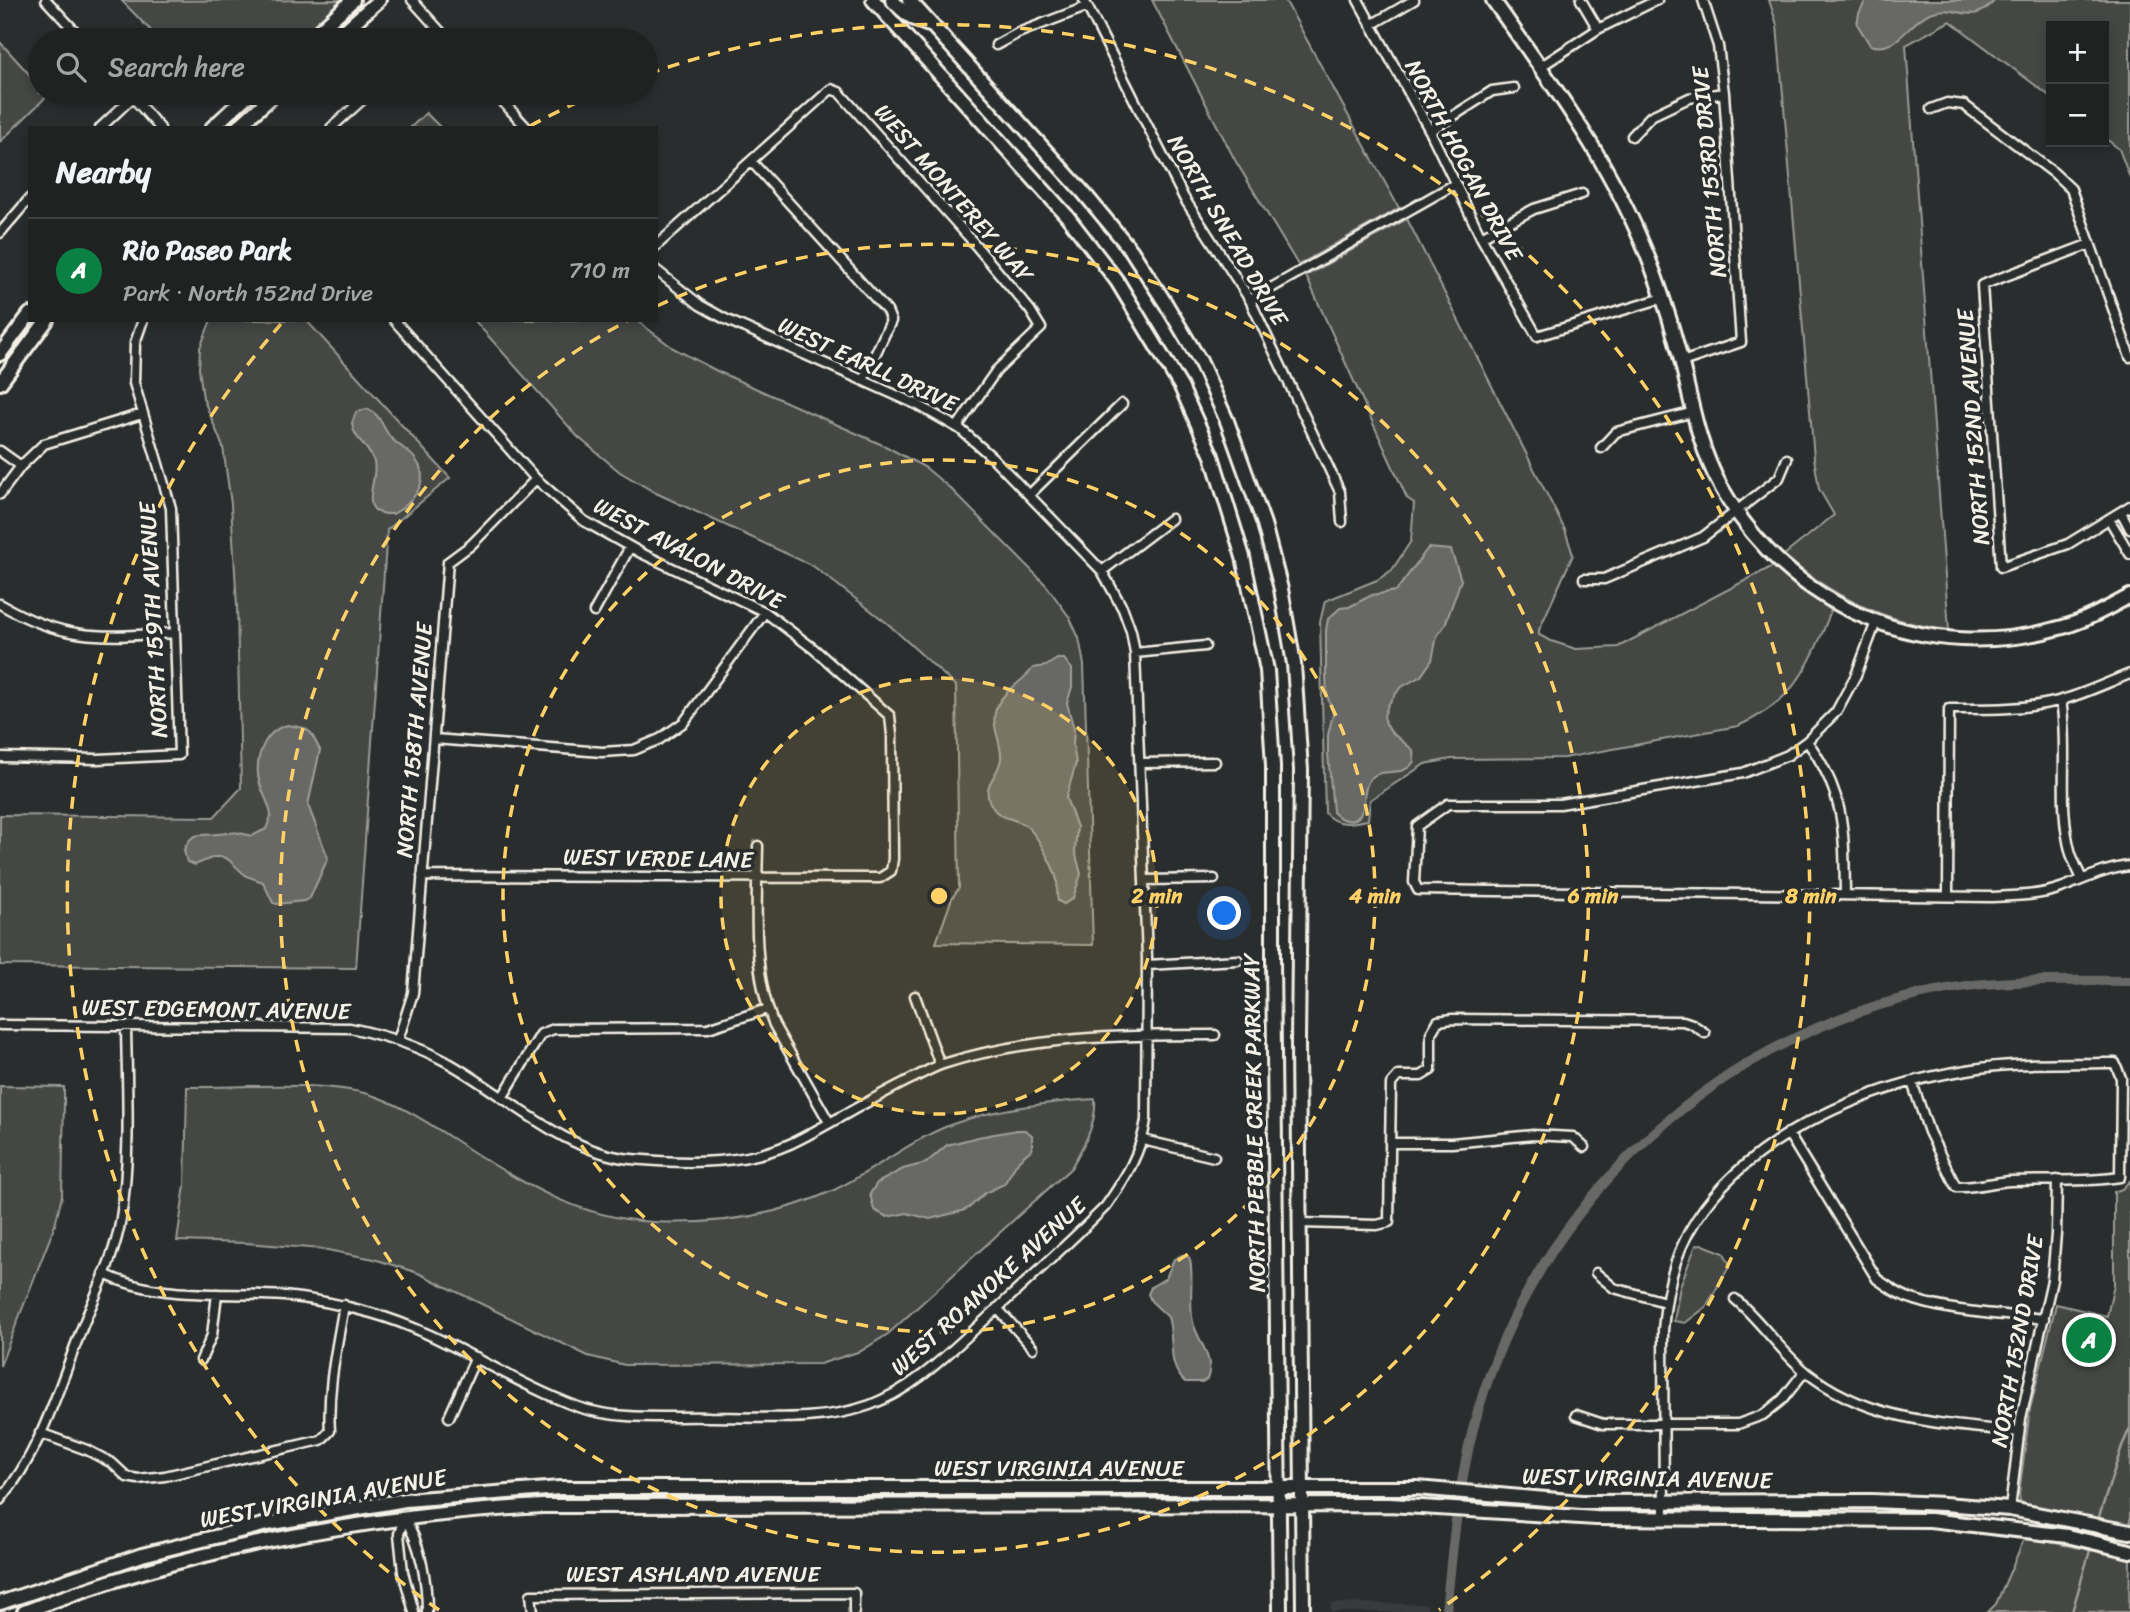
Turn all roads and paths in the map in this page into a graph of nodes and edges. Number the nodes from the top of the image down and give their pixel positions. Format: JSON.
{"nodes":[{"id":1,"x":47,"y":0,"type":"edge"},
{"id":2,"x":353,"y":0,"type":"edge"},
{"id":3,"x":379,"y":0,"type":"edge"},
{"id":4,"x":412,"y":0,"type":"edge"},
{"id":5,"x":873,"y":0,"type":"edge"},
{"id":6,"x":892,"y":0,"type":"edge"},
{"id":7,"x":909,"y":0,"type":"edge"},
{"id":8,"x":1359,"y":0,"type":"edge"},
{"id":9,"x":1414,"y":0,"type":"edge"},
{"id":10,"x":1493,"y":0,"type":"edge"},
{"id":11,"x":1581,"y":0,"type":"edge"},
{"id":12,"x":1657,"y":0,"type":"edge"},
{"id":13,"x":1703,"y":0,"type":"edge"},
{"id":14,"x":1085,"y":4,"type":"edge"},
{"id":15,"x":1371,"y":25,"type":"junction"},
{"id":16,"x":933,"y":26,"type":"junction"},
{"id":17,"x":72,"y":28,"type":"edge"},
{"id":18,"x":322,"y":28,"type":"edge"},
{"id":19,"x":348,"y":28,"type":"edge"},
{"id":20,"x":437,"y":28,"type":"edge"},
{"id":21,"x":1598,"y":29,"type":"junction"},
{"id":22,"x":996,"y":46,"type":"dead end"},
{"id":23,"x":1540,"y":67,"type":"junction"},
{"id":24,"x":1514,"y":88,"type":"dead end"},
{"id":25,"x":1724,"y":93,"type":"junction"},
{"id":26,"x":122,"y":105,"type":"edge"},
{"id":27,"x":140,"y":105,"type":"edge"},
{"id":28,"x":237,"y":105,"type":"edge"},
{"id":29,"x":263,"y":105,"type":"edge"},
{"id":30,"x":357,"y":105,"type":"edge"},
{"id":31,"x":506,"y":105,"type":"edge"},
{"id":32,"x":1931,"y":109,"type":"dead end"},
{"id":33,"x":102,"y":126,"type":"edge"},
{"id":34,"x":158,"y":126,"type":"edge"},
{"id":35,"x":214,"y":126,"type":"edge"},
{"id":36,"x":239,"y":126,"type":"edge"},
{"id":37,"x":333,"y":126,"type":"edge"},
{"id":38,"x":525,"y":126,"type":"edge"},
{"id":39,"x":1430,"y":131,"type":"junction"},
{"id":40,"x":1632,"y":136,"type":"dead end"},
{"id":41,"x":751,"y":161,"type":"junction"},
{"id":42,"x":1454,"y":184,"type":"junction"},
{"id":43,"x":1582,"y":194,"type":"dead end"},
{"id":44,"x":28,"y":200,"type":"edge"},
{"id":45,"x":0,"y":233,"type":"edge"},
{"id":46,"x":1481,"y":237,"type":"junction"},
{"id":47,"x":658,"y":244,"type":"edge"},
{"id":48,"x":2090,"y":244,"type":"junction"},
{"id":49,"x":658,"y":273,"type":"edge"},
{"id":50,"x":1663,"y":298,"type":"junction"},
{"id":51,"x":1250,"y":300,"type":"junction"},
{"id":52,"x":28,"y":317,"type":"edge"},
{"id":53,"x":46,"y":322,"type":"edge"},
{"id":54,"x":142,"y":322,"type":"edge"},
{"id":55,"x":396,"y":322,"type":"edge"},
{"id":56,"x":0,"y":354,"type":"edge"},
{"id":57,"x":2130,"y":357,"type":"edge"},
{"id":58,"x":1682,"y":362,"type":"junction"},
{"id":59,"x":863,"y":380,"type":"junction"},
{"id":60,"x":0,"y":383,"type":"edge"},
{"id":61,"x":1122,"y":404,"type":"dead end"},
{"id":62,"x":1694,"y":412,"type":"junction"},
{"id":63,"x":142,"y":414,"type":"junction"},
{"id":64,"x":957,"y":427,"type":"junction"},
{"id":65,"x":1601,"y":448,"type":"dead end"},
{"id":66,"x":0,"y":451,"type":"edge"},
{"id":67,"x":1787,"y":459,"type":"dead end"},
{"id":68,"x":21,"y":466,"type":"junction"},
{"id":69,"x":536,"y":478,"type":"junction"},
{"id":70,"x":0,"y":495,"type":"edge"},
{"id":71,"x":1029,"y":495,"type":"junction"},
{"id":72,"x":2130,"y":506,"type":"edge"},
{"id":73,"x":1737,"y":511,"type":"junction"},
{"id":74,"x":2120,"y":512,"type":"junction"},
{"id":75,"x":1171,"y":519,"type":"dead end"},
{"id":76,"x":2109,"y":519,"type":"junction"},
{"id":77,"x":1342,"y":522,"type":"dead end"},
{"id":78,"x":2130,"y":529,"type":"edge"},
{"id":79,"x":630,"y":547,"type":"junction"},
{"id":80,"x":2130,"y":554,"type":"edge"},
{"id":81,"x":1102,"y":571,"type":"junction"},
{"id":82,"x":1584,"y":579,"type":"dead end"},
{"id":83,"x":2130,"y":596,"type":"edge"},
{"id":84,"x":0,"y":604,"type":"edge"},
{"id":85,"x":594,"y":612,"type":"dead end"},
{"id":86,"x":765,"y":612,"type":"junction"},
{"id":87,"x":1876,"y":622,"type":"junction"},
{"id":88,"x":175,"y":633,"type":"junction"},
{"id":89,"x":1205,"y":646,"type":"dead end"},
{"id":90,"x":1135,"y":653,"type":"junction"},
{"id":91,"x":2130,"y":674,"type":"edge"},
{"id":92,"x":2061,"y":700,"type":"junction"},
{"id":93,"x":434,"y":739,"type":"junction"},
{"id":94,"x":1807,"y":741,"type":"junction"},
{"id":95,"x":0,"y":757,"type":"edge"},
{"id":96,"x":1215,"y":762,"type":"dead end"},
{"id":97,"x":1140,"y":764,"type":"junction"},
{"id":98,"x":758,"y":846,"type":"dead end"},
{"id":99,"x":2130,"y":866,"type":"edge"},
{"id":100,"x":891,"y":871,"type":"joint"},
{"id":101,"x":422,"y":876,"type":"junction"},
{"id":102,"x":757,"y":878,"type":"junction"},
{"id":103,"x":1214,"y":879,"type":"dead end"},
{"id":104,"x":2081,"y":879,"type":"junction"},
{"id":105,"x":1144,"y":880,"type":"junction"},
{"id":106,"x":1845,"y":895,"type":"junction"},
{"id":107,"x":1948,"y":896,"type":"junction"},
{"id":108,"x":1273,"y":959,"type":"junction"},
{"id":109,"x":1298,"y":959,"type":"junction"},
{"id":110,"x":1238,"y":960,"type":"dead end"},
{"id":111,"x":1147,"y":965,"type":"junction"},
{"id":112,"x":915,"y":996,"type":"dead end"},
{"id":113,"x":767,"y":1009,"type":"junction"},
{"id":114,"x":0,"y":1025,"type":"edge"},
{"id":115,"x":126,"y":1027,"type":"junction"},
{"id":116,"x":1705,"y":1033,"type":"dead end"},
{"id":117,"x":1147,"y":1035,"type":"junction"},
{"id":118,"x":1215,"y":1035,"type":"dead end"},
{"id":119,"x":398,"y":1040,"type":"junction"},
{"id":120,"x":940,"y":1065,"type":"junction"},
{"id":121,"x":1912,"y":1082,"type":"junction"},
{"id":122,"x":502,"y":1098,"type":"junction"},
{"id":123,"x":829,"y":1122,"type":"junction"},
{"id":124,"x":1788,"y":1133,"type":"junction"},
{"id":125,"x":1143,"y":1140,"type":"junction"},
{"id":126,"x":1390,"y":1143,"type":"junction"},
{"id":127,"x":1584,"y":1147,"type":"dead end"},
{"id":128,"x":1214,"y":1157,"type":"dead end"},
{"id":129,"x":2057,"y":1180,"type":"junction"},
{"id":130,"x":1300,"y":1223,"type":"junction"},
{"id":131,"x":1277,"y":1224,"type":"junction"},
{"id":132,"x":1596,"y":1273,"type":"dead end"},
{"id":133,"x":104,"y":1274,"type":"junction"},
{"id":134,"x":217,"y":1294,"type":"junction"},
{"id":135,"x":1735,"y":1299,"type":"dead end"},
{"id":136,"x":1665,"y":1302,"type":"junction"},
{"id":137,"x":344,"y":1305,"type":"junction"},
{"id":138,"x":997,"y":1308,"type":"junction"},
{"id":139,"x":2044,"y":1318,"type":"junction"},
{"id":140,"x":1033,"y":1348,"type":"dead end"},
{"id":141,"x":476,"y":1357,"type":"junction"},
{"id":142,"x":201,"y":1360,"type":"dead end"},
{"id":143,"x":1805,"y":1371,"type":"junction"},
{"id":144,"x":1576,"y":1415,"type":"dead end"},
{"id":145,"x":449,"y":1417,"type":"dead end"},
{"id":146,"x":1663,"y":1425,"type":"junction"},
{"id":147,"x":2019,"y":1432,"type":"junction"},
{"id":148,"x":40,"y":1433,"type":"junction"},
{"id":149,"x":1303,"y":1488,"type":"junction"},
{"id":150,"x":1280,"y":1489,"type":"junction"},
{"id":151,"x":0,"y":1500,"type":"edge"},
{"id":152,"x":1664,"y":1503,"type":"junction"},
{"id":153,"x":1281,"y":1506,"type":"junction"},
{"id":154,"x":1303,"y":1506,"type":"junction"},
{"id":155,"x":2010,"y":1509,"type":"junction"},
{"id":156,"x":404,"y":1518,"type":"junction"},
{"id":157,"x":1664,"y":1519,"type":"junction"},
{"id":158,"x":2125,"y":1531,"type":"edge"},
{"id":159,"x":2130,"y":1551,"type":"edge"},
{"id":160,"x":423,"y":1576,"type":"junction"},
{"id":161,"x":405,"y":1580,"type":"junction"},
{"id":162,"x":0,"y":1603,"type":"edge"},
{"id":163,"x":24,"y":1612,"type":"edge"},
{"id":164,"x":414,"y":1612,"type":"edge"},
{"id":165,"x":427,"y":1612,"type":"edge"},
{"id":166,"x":533,"y":1612,"type":"edge"},
{"id":167,"x":855,"y":1612,"type":"edge"},
{"id":168,"x":1280,"y":1612,"type":"edge"},
{"id":169,"x":1303,"y":1612,"type":"edge"}],
"edges":[{"from":1,"to":17,"type":"street"},
{"from":2,"to":18,"type":"main road"},
{"from":3,"to":19,"type":"main road"},
{"from":4,"to":20,"type":"street"},
{"from":5,"to":108,"type":"main road","name":"NORTH PEBBLE CREEK PARKWAY"},
{"from":6,"to":16,"type":"main road"},
{"from":7,"to":16,"type":"main road","name":"NORTH PEBBLE CREEK PARKWAY"},
{"from":8,"to":15,"type":"street","name":"NORTH HOGAN DRIVE"},
{"from":9,"to":15,"type":"street"},
{"from":10,"to":23,"type":"main road"},
{"from":11,"to":21,"type":"street"},
{"from":12,"to":21,"type":"street"},
{"from":13,"to":25,"type":"street","name":"NORTH 153RD DRIVE"},
{"from":14,"to":22,"type":"street"},
{"from":14,"to":51,"type":"street","name":"NORTH SNEAD DRIVE"},
{"from":15,"to":39,"type":"street","name":"NORTH HOGAN DRIVE"},
{"from":16,"to":109,"type":"main road","name":"NORTH PEBBLE CREEK PARKWAY"},
{"from":21,"to":23,"type":"street"},
{"from":23,"to":50,"type":"main road"},
{"from":24,"to":39,"type":"street"},
{"from":25,"to":40,"type":"street"},
{"from":25,"to":58,"type":"street","name":"NORTH 153RD DRIVE"},
{"from":26,"to":33,"type":"street"},
{"from":27,"to":34,"type":"street"},
{"from":28,"to":35,"type":"main road"},
{"from":29,"to":36,"type":"main road"},
{"from":30,"to":37,"type":"street"},
{"from":31,"to":38,"type":"street"},
{"from":32,"to":48,"type":"street"},
{"from":39,"to":42,"type":"street","name":"NORTH HOGAN DRIVE"},
{"from":41,"to":47,"type":"street"},
{"from":41,"to":59,"type":"street"},
{"from":41,"to":64,"type":"street","name":"WEST MONTEREY WAY"},
{"from":42,"to":46,"type":"street","name":"NORTH HOGAN DRIVE"},
{"from":42,"to":51,"type":"street"},
{"from":43,"to":46,"type":"street"},
{"from":44,"to":45,"type":"street"},
{"from":46,"to":50,"type":"street","name":"NORTH HOGAN DRIVE"},
{"from":48,"to":57,"type":"street"},
{"from":48,"to":76,"type":"street","name":"NORTH 152ND AVENUE"},
{"from":49,"to":59,"type":"street","name":"WEST EARLL DRIVE"},
{"from":50,"to":58,"type":"main road"},
{"from":51,"to":77,"type":"street","name":"NORTH SNEAD DRIVE"},
{"from":52,"to":56,"type":"main road"},
{"from":53,"to":60,"type":"main road"},
{"from":54,"to":63,"type":"street","name":"NORTH 159TH AVENUE"},
{"from":55,"to":69,"type":"street","name":"WEST AVALON DRIVE"},
{"from":58,"to":62,"type":"main road"},
{"from":59,"to":64,"type":"street","name":"WEST EARLL DRIVE"},
{"from":61,"to":71,"type":"street"},
{"from":62,"to":65,"type":"street"},
{"from":62,"to":73,"type":"main road"},
{"from":63,"to":68,"type":"street"},
{"from":63,"to":88,"type":"street","name":"NORTH 159TH AVENUE"},
{"from":64,"to":71,"type":"street","name":"WEST EARLL DRIVE"},
{"from":66,"to":68,"type":"street"},
{"from":67,"to":73,"type":"street"},
{"from":68,"to":70,"type":"street"},
{"from":69,"to":79,"type":"street","name":"WEST AVALON DRIVE"},
{"from":69,"to":93,"type":"street","name":"NORTH 158TH AVENUE"},
{"from":71,"to":81,"type":"street","name":"WEST EARLL DRIVE"},
{"from":72,"to":74,"type":"street"},
{"from":73,"to":82,"type":"street"},
{"from":73,"to":87,"type":"main road"},
{"from":74,"to":76,"type":"street"},
{"from":74,"to":78,"type":"street"},
{"from":75,"to":81,"type":"street"},
{"from":76,"to":80,"type":"street"},
{"from":79,"to":85,"type":"street"},
{"from":79,"to":86,"type":"street","name":"WEST AVALON DRIVE"},
{"from":81,"to":90,"type":"street","name":"WEST EARLL DRIVE"},
{"from":83,"to":87,"type":"main road"},
{"from":84,"to":88,"type":"street"},
{"from":86,"to":93,"type":"street"},
{"from":86,"to":100,"type":"street","name":"WEST AVALON DRIVE"},
{"from":87,"to":94,"type":"street"},
{"from":88,"to":95,"type":"street","name":"NORTH 159TH AVENUE"},
{"from":89,"to":90,"type":"street"},
{"from":90,"to":97,"type":"street","name":"WEST EARLL DRIVE"},
{"from":91,"to":92,"type":"street"},
{"from":92,"to":104,"type":"street"},
{"from":92,"to":107,"type":"street"},
{"from":93,"to":101,"type":"street","name":"NORTH 158TH AVENUE"},
{"from":94,"to":106,"type":"street"},
{"from":94,"to":106,"type":"street"},
{"from":96,"to":97,"type":"street"},
{"from":97,"to":105,"type":"street","name":"WEST EARLL DRIVE"},
{"from":98,"to":102,"type":"street"},
{"from":99,"to":104,"type":"street"},
{"from":100,"to":102,"type":"street","name":"WEST VERDE LANE"},
{"from":101,"to":102,"type":"street","name":"WEST VERDE LANE"},
{"from":101,"to":119,"type":"street","name":"NORTH 158TH AVENUE"},
{"from":102,"to":113,"type":"street"},
{"from":103,"to":105,"type":"street"},
{"from":104,"to":107,"type":"street"},
{"from":105,"to":111,"type":"street","name":"WEST ROANOKE AVENUE"},
{"from":106,"to":107,"type":"street"},
{"from":108,"to":109,"type":"main road"},
{"from":108,"to":131,"type":"main road","name":"NORTH PEBBLE CREEK PARKWAY"},
{"from":109,"to":130,"type":"main road","name":"NORTH PEBBLE CREEK PARKWAY"},
{"from":110,"to":111,"type":"street"},
{"from":111,"to":117,"type":"street","name":"WEST ROANOKE AVENUE"},
{"from":112,"to":120,"type":"street"},
{"from":113,"to":122,"type":"street"},
{"from":113,"to":123,"type":"street"},
{"from":114,"to":115,"type":"street","name":"WEST EDGEMONT AVENUE"},
{"from":115,"to":119,"type":"street","name":"WEST EDGEMONT AVENUE"},
{"from":115,"to":133,"type":"street"},
{"from":116,"to":126,"type":"street"},
{"from":117,"to":118,"type":"street","name":"WEST EDGEMONT AVENUE"},
{"from":117,"to":120,"type":"street","name":"WEST EDGEMONT AVENUE"},
{"from":117,"to":125,"type":"street","name":"WEST ROANOKE AVENUE"},
{"from":119,"to":122,"type":"street","name":"WEST EDGEMONT AVENUE"},
{"from":120,"to":123,"type":"street","name":"WEST EDGEMONT AVENUE"},
{"from":121,"to":124,"type":"street"},
{"from":121,"to":129,"type":"street"},
{"from":121,"to":129,"type":"street"},
{"from":122,"to":123,"type":"street","name":"WEST EDGEMONT AVENUE"},
{"from":124,"to":136,"type":"street"},
{"from":124,"to":139,"type":"street"},
{"from":125,"to":128,"type":"street"},
{"from":125,"to":138,"type":"street","name":"WEST ROANOKE AVENUE"},
{"from":126,"to":127,"type":"street"},
{"from":126,"to":130,"type":"street"},
{"from":129,"to":139,"type":"street","name":"NORTH 152ND DRIVE"},
{"from":130,"to":131,"type":"main road"},
{"from":130,"to":149,"type":"main road","name":"NORTH PEBBLE CREEK PARKWAY"},
{"from":131,"to":150,"type":"main road","name":"NORTH PEBBLE CREEK PARKWAY"},
{"from":132,"to":136,"type":"street"},
{"from":133,"to":134,"type":"street","name":"WEST ROANOKE AVENUE"},
{"from":133,"to":148,"type":"street"},
{"from":134,"to":137,"type":"street","name":"WEST ROANOKE AVENUE"},
{"from":134,"to":142,"type":"street"},
{"from":135,"to":143,"type":"street"},
{"from":136,"to":146,"type":"street"},
{"from":137,"to":141,"type":"street","name":"WEST ROANOKE AVENUE"},
{"from":137,"to":148,"type":"street"},
{"from":138,"to":140,"type":"street"},
{"from":138,"to":141,"type":"street","name":"WEST ROANOKE AVENUE"},
{"from":139,"to":147,"type":"street","name":"NORTH 152ND DRIVE"},
{"from":141,"to":145,"type":"street"},
{"from":143,"to":146,"type":"street"},
{"from":143,"to":147,"type":"street"},
{"from":144,"to":146,"type":"street"},
{"from":146,"to":152,"type":"street"},
{"from":147,"to":155,"type":"street","name":"NORTH 152ND DRIVE"},
{"from":148,"to":151,"type":"street"},
{"from":149,"to":150,"type":"main road","name":"WEST VIRGINIA AVENUE"},
{"from":149,"to":152,"type":"main road","name":"WEST VIRGINIA AVENUE"},
{"from":149,"to":154,"type":"main road","name":"NORTH PEBBLE CREEK PARKWAY"},
{"from":150,"to":153,"type":"main road","name":"NORTH PEBBLE CREEK PARKWAY"},
{"from":150,"to":162,"type":"main road","name":"WEST VIRGINIA AVENUE"},
{"from":152,"to":155,"type":"main road","name":"WEST VIRGINIA AVENUE"},
{"from":152,"to":157,"type":"street"},
{"from":153,"to":154,"type":"main road","name":"WEST VIRGINIA AVENUE"},
{"from":153,"to":156,"type":"main road","name":"WEST VIRGINIA AVENUE"},
{"from":153,"to":168,"type":"main road","name":"NORTH PEBBLE CREEK PARKWAY"},
{"from":154,"to":157,"type":"main road","name":"WEST VIRGINIA AVENUE"},
{"from":154,"to":169,"type":"main road","name":"NORTH PEBBLE CREEK PARKWAY"},
{"from":155,"to":158,"type":"main road","name":"WEST VIRGINIA AVENUE"},
{"from":156,"to":160,"type":"street"},
{"from":156,"to":161,"type":"street"},
{"from":156,"to":163,"type":"main road","name":"WEST VIRGINIA AVENUE"},
{"from":157,"to":159,"type":"main road","name":"WEST VIRGINIA AVENUE"},
{"from":160,"to":161,"type":"street"},
{"from":160,"to":165,"type":"street"},
{"from":161,"to":164,"type":"street"},
{"from":166,"to":167,"type":"street","name":"WEST ASHLAND AVENUE"}]}
